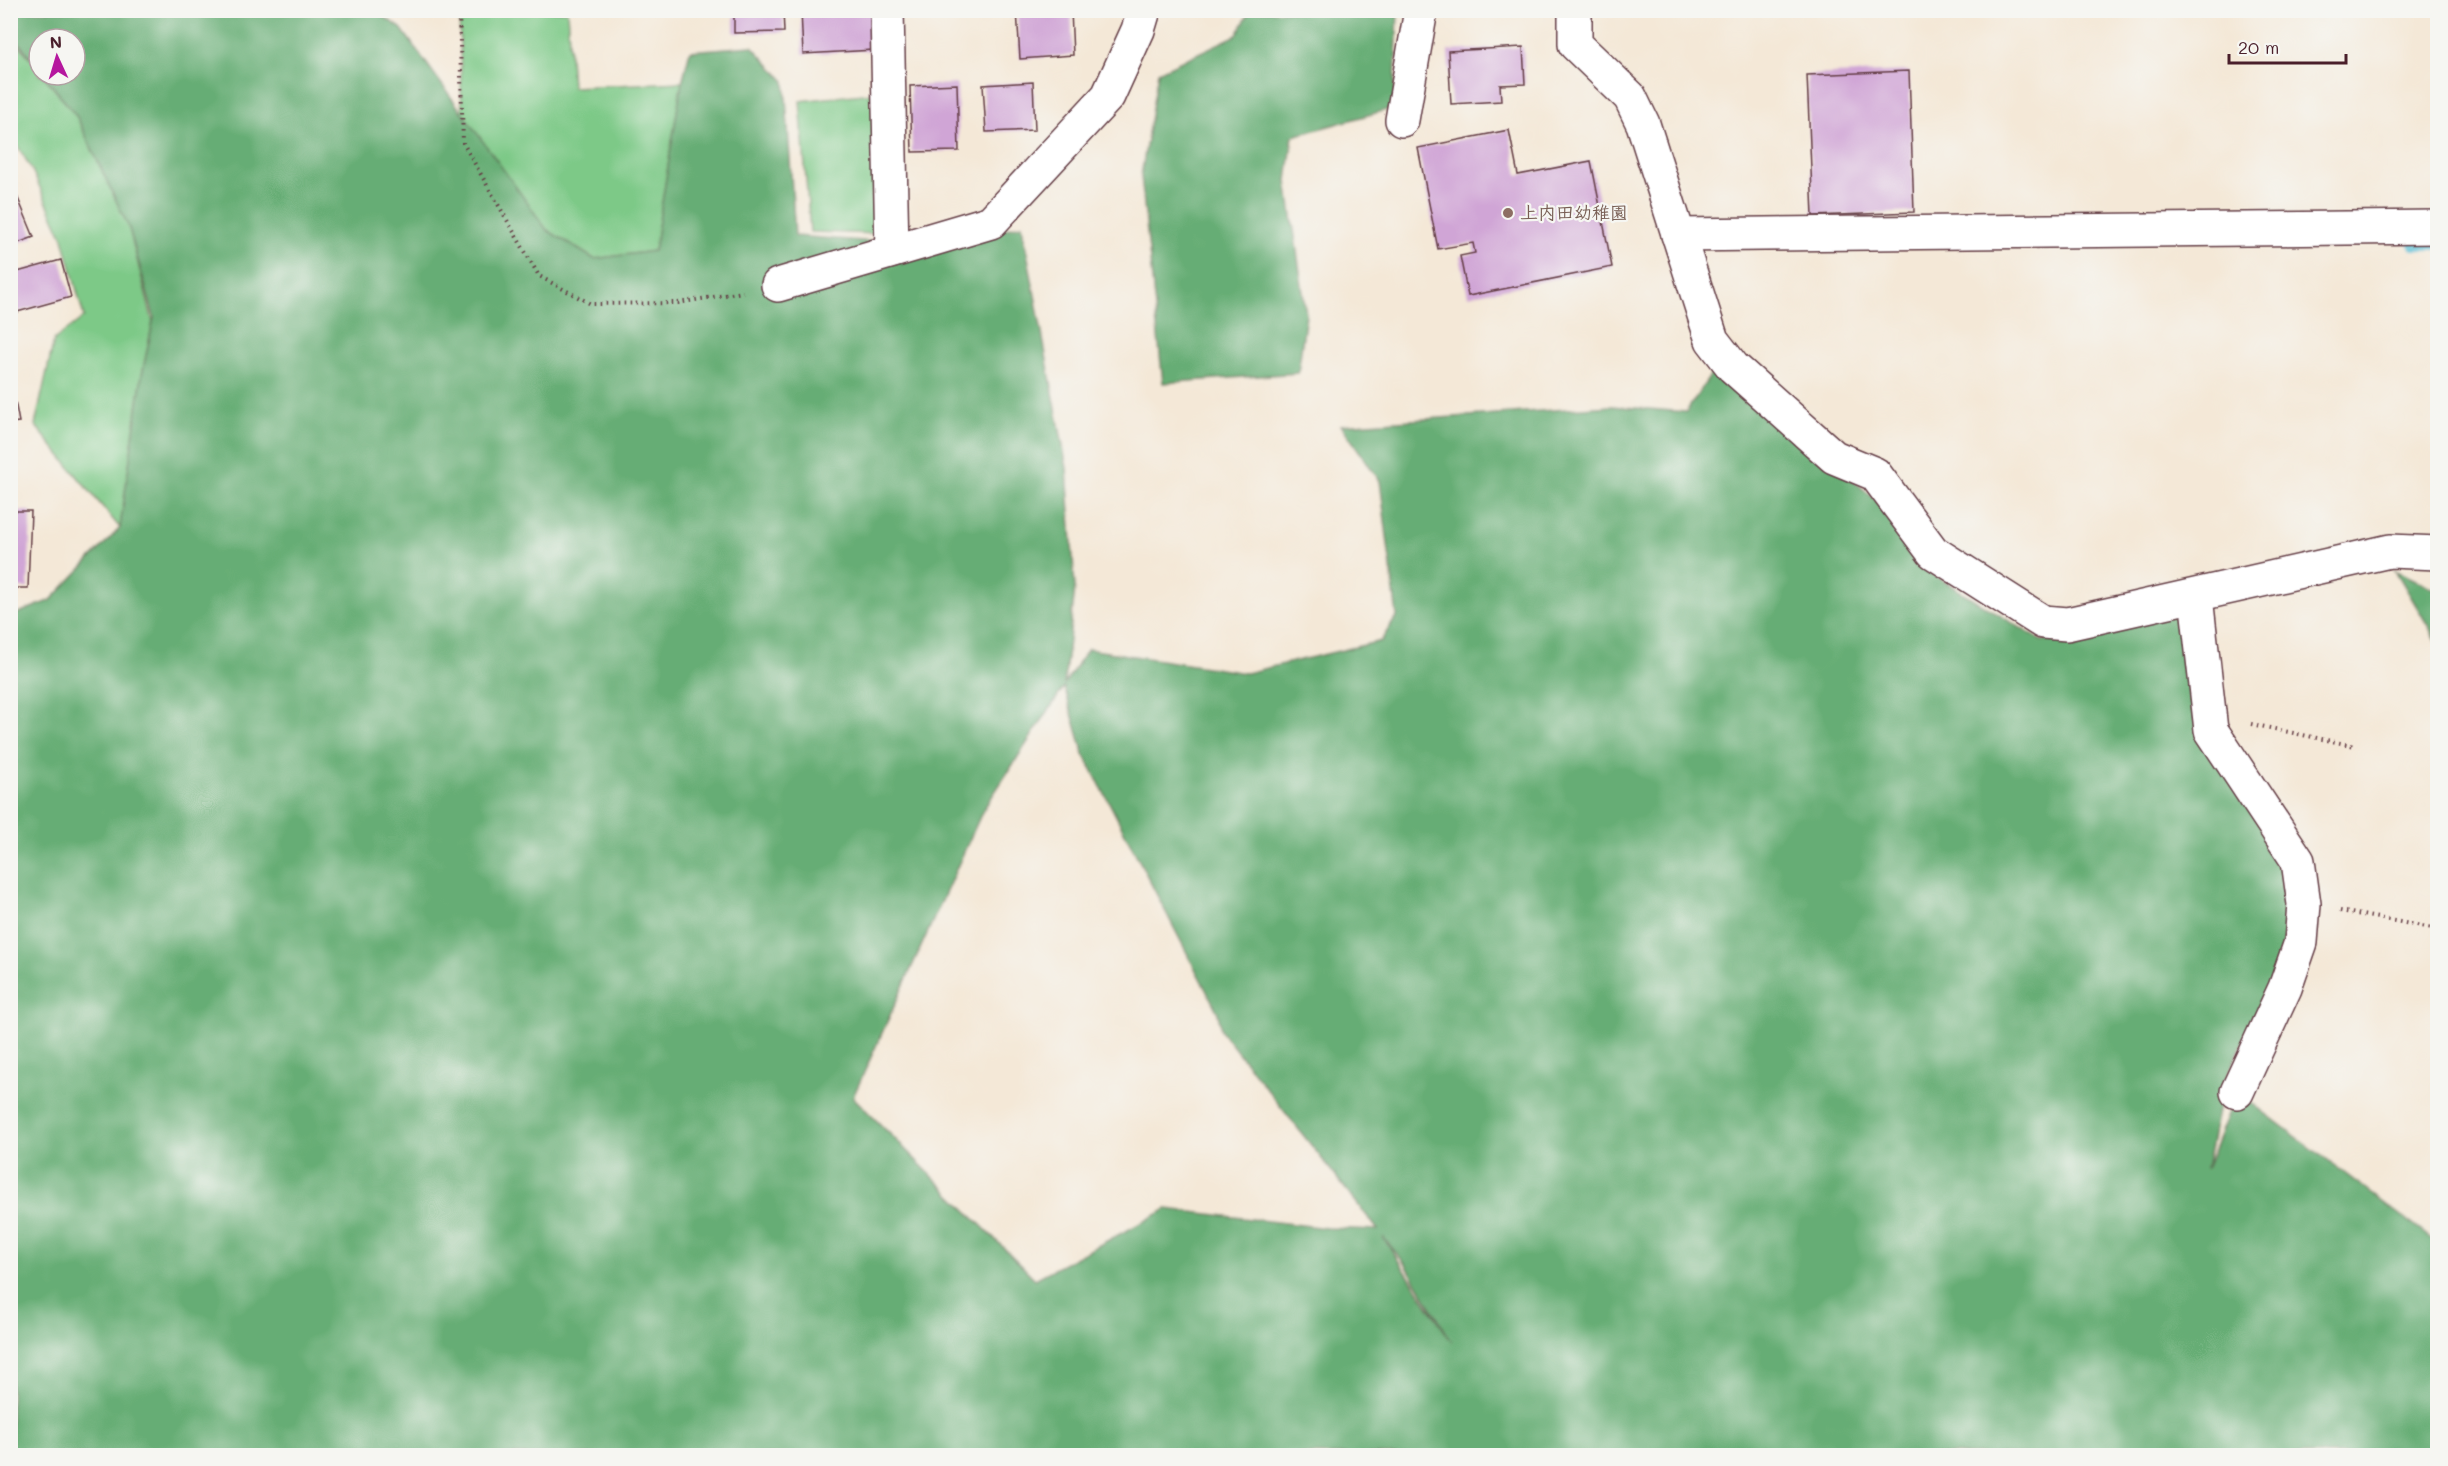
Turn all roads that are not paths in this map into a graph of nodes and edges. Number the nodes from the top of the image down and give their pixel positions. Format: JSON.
{"nodes":[{"id":1,"x":887,"y":10,"type":"edge"},
{"id":2,"x":1144,"y":10,"type":"edge"},
{"id":3,"x":1421,"y":10,"type":"edge"},
{"id":4,"x":1575,"y":10,"type":"edge"},
{"id":5,"x":1402,"y":120,"type":"dead end"},
{"id":6,"x":2438,"y":227,"type":"edge"},
{"id":7,"x":1678,"y":235,"type":"junction"},
{"id":8,"x":892,"y":251,"type":"junction"},
{"id":9,"x":778,"y":285,"type":"road end"},
{"id":10,"x":2438,"y":553,"type":"edge"},
{"id":11,"x":2196,"y":597,"type":"junction"},
{"id":12,"x":2237,"y":1092,"type":"dead end"}],
"edges":[{"from":1,"to":8,"type":"street"},
{"from":2,"to":8,"type":"street"},
{"from":3,"to":5,"type":"street"},
{"from":4,"to":7,"type":"street"},
{"from":6,"to":7,"type":"street"},
{"from":7,"to":11,"type":"street"},
{"from":8,"to":9,"type":"street"},
{"from":10,"to":11,"type":"street"},
{"from":11,"to":12,"type":"street"}]}
